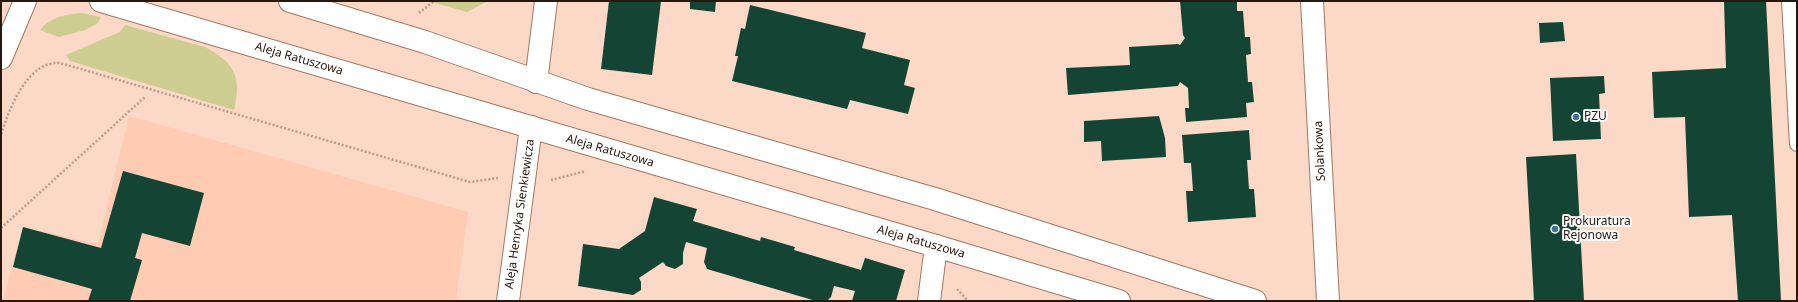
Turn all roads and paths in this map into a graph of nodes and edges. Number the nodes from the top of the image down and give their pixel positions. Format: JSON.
{"nodes":[{"id":1,"x":25,"y":1,"type":"edge"},
{"id":2,"x":101,"y":1,"type":"edge"},
{"id":3,"x":290,"y":1,"type":"edge"},
{"id":4,"x":434,"y":1,"type":"edge"},
{"id":5,"x":546,"y":1,"type":"edge"},
{"id":6,"x":1312,"y":1,"type":"edge"},
{"id":7,"x":1789,"y":1,"type":"edge"},
{"id":8,"x":416,"y":16,"type":"dead end"},
{"id":9,"x":1,"y":58,"type":"edge"},
{"id":10,"x":536,"y":82,"type":"junction"},
{"id":11,"x":145,"y":97,"type":"dead end"},
{"id":12,"x":531,"y":127,"type":"junction"},
{"id":13,"x":1,"y":134,"type":"edge"},
{"id":14,"x":1797,"y":144,"type":"edge"},
{"id":15,"x":589,"y":170,"type":"dead end"},
{"id":16,"x":524,"y":178,"type":"junction"},
{"id":17,"x":1,"y":228,"type":"edge"},
{"id":18,"x":936,"y":246,"type":"junction"},
{"id":19,"x":508,"y":301,"type":"edge"},
{"id":20,"x":929,"y":301,"type":"edge"},
{"id":21,"x":1119,"y":301,"type":"edge"},
{"id":22,"x":1255,"y":301,"type":"edge"},
{"id":23,"x":1328,"y":301,"type":"edge"}],
"edges":[{"from":1,"to":9,"type":"street"},
{"from":2,"to":12,"type":"street","name":"Aleja Ratuszowa"},
{"from":3,"to":10,"type":"street"},
{"from":4,"to":8,"type":"path"},
{"from":5,"to":10,"type":"street"},
{"from":6,"to":23,"type":"street","name":"Solankowa"},
{"from":7,"to":14,"type":"lane"},
{"from":10,"to":22,"type":"street"},
{"from":11,"to":17,"type":"path"},
{"from":12,"to":16,"type":"street","name":"Aleja Henryka Sienkiewicza"},
{"from":12,"to":18,"type":"street","name":"Aleja Ratuszowa"},
{"from":13,"to":16,"type":"path"},
{"from":15,"to":16,"type":"path"},
{"from":16,"to":19,"type":"street","name":"Aleja Henryka Sienkiewicza"},
{"from":18,"to":20,"type":"street"},
{"from":18,"to":21,"type":"street","name":"Aleja Ratuszowa"}]}
